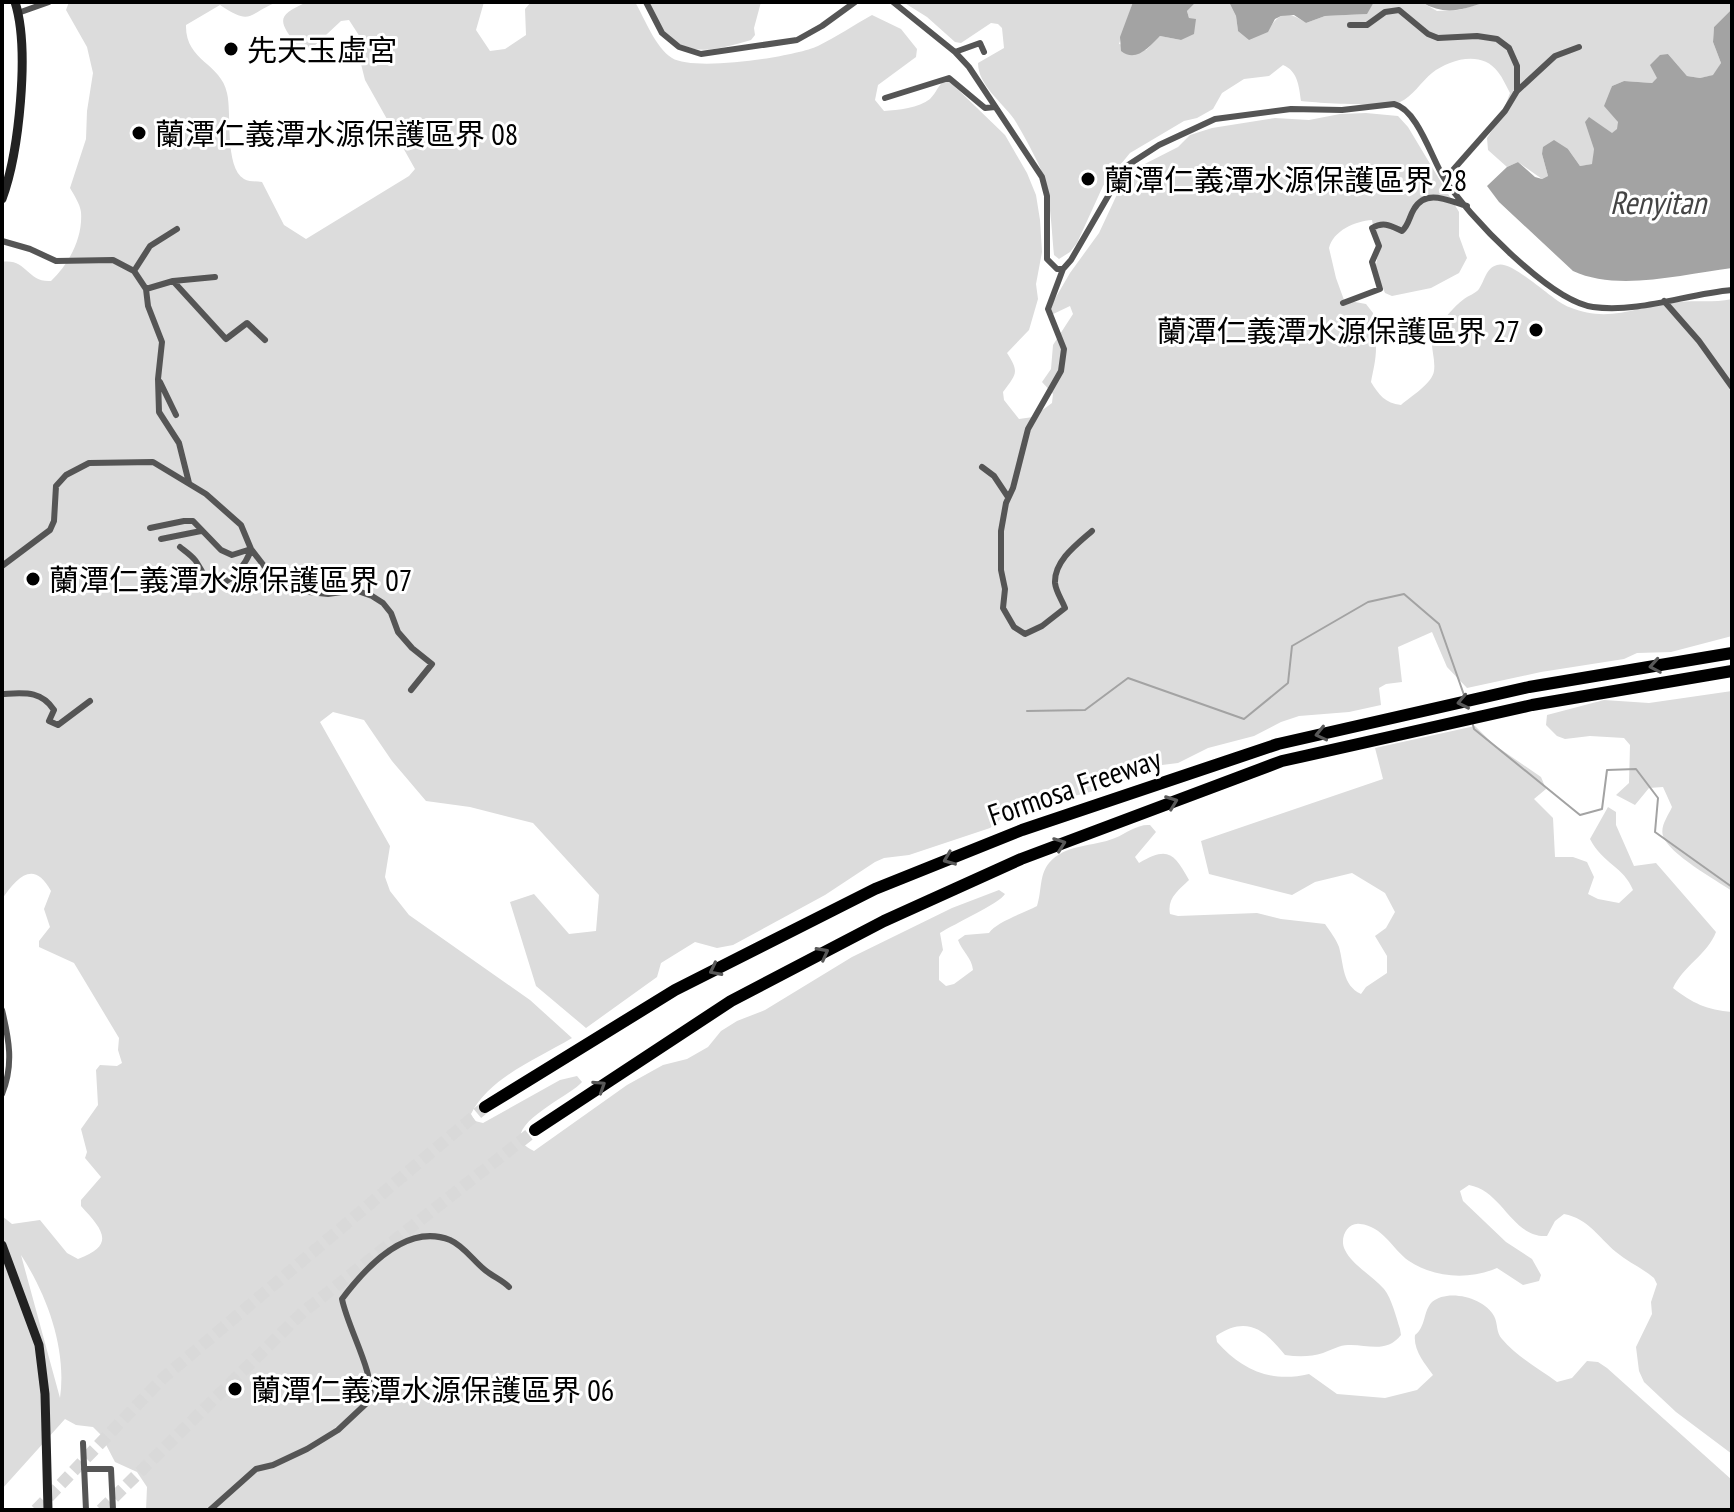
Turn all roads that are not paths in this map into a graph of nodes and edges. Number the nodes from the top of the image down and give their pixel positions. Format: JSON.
{"nodes":[{"id":1,"x":15,"y":2,"type":"edge"},
{"id":2,"x":49,"y":2,"type":"edge"},
{"id":3,"x":646,"y":2,"type":"edge"},
{"id":4,"x":855,"y":2,"type":"edge"},
{"id":5,"x":893,"y":2,"type":"edge"},
{"id":6,"x":18,"y":13,"type":"junction"},
{"id":7,"x":1350,"y":25,"type":"dead end"},
{"id":8,"x":1579,"y":47,"type":"dead end"},
{"id":9,"x":955,"y":52,"type":"junction"},
{"id":10,"x":984,"y":52,"type":"dead end"},
{"id":11,"x":1517,"y":91,"type":"junction"},
{"id":12,"x":885,"y":98,"type":"dead end"},
{"id":13,"x":995,"y":107,"type":"junction"},
{"id":14,"x":1445,"y":179,"type":"junction"},
{"id":15,"x":2,"y":199,"type":"edge"},
{"id":16,"x":1467,"y":206,"type":"junction"},
{"id":17,"x":177,"y":229,"type":"dead end"},
{"id":18,"x":2,"y":241,"type":"edge"},
{"id":19,"x":1063,"y":269,"type":"junction"},
{"id":20,"x":134,"y":271,"type":"junction"},
{"id":21,"x":215,"y":277,"type":"dead end"},
{"id":22,"x":173,"y":281,"type":"junction"},
{"id":23,"x":146,"y":289,"type":"junction"},
{"id":24,"x":1732,"y":290,"type":"edge"},
{"id":25,"x":1664,"y":301,"type":"junction"},
{"id":26,"x":1343,"y":303,"type":"dead end"},
{"id":27,"x":265,"y":340,"type":"dead end"},
{"id":28,"x":158,"y":379,"type":"junction"},
{"id":29,"x":1732,"y":387,"type":"edge"},
{"id":30,"x":176,"y":415,"type":"dead end"},
{"id":31,"x":982,"y":467,"type":"dead end"},
{"id":32,"x":189,"y":483,"type":"junction"},
{"id":33,"x":1008,"y":497,"type":"junction"},
{"id":34,"x":150,"y":528,"type":"dead end"},
{"id":35,"x":201,"y":531,"type":"junction"},
{"id":36,"x":1092,"y":531,"type":"dead end"},
{"id":37,"x":161,"y":539,"type":"dead end"},
{"id":38,"x":180,"y":547,"type":"dead end"},
{"id":39,"x":251,"y":549,"type":"junction"},
{"id":40,"x":2,"y":566,"type":"edge"},
{"id":41,"x":1732,"y":653,"type":"edge"},
{"id":42,"x":1732,"y":671,"type":"edge"},
{"id":43,"x":411,"y":690,"type":"dead end"},
{"id":44,"x":2,"y":694,"type":"edge"},
{"id":45,"x":90,"y":701,"type":"dead end"},
{"id":46,"x":2,"y":1010,"type":"edge"},
{"id":47,"x":2,"y":1094,"type":"edge"},
{"id":48,"x":485,"y":1107,"type":"tunnel mouth"},
{"id":49,"x":535,"y":1130,"type":"tunnel mouth"},
{"id":50,"x":2,"y":1245,"type":"edge"},
{"id":51,"x":509,"y":1287,"type":"dead end"},
{"id":52,"x":83,"y":1443,"type":"dead end"},
{"id":53,"x":84,"y":1469,"type":"junction"},
{"id":54,"x":48,"y":1510,"type":"edge"},
{"id":55,"x":86,"y":1510,"type":"edge"},
{"id":56,"x":113,"y":1510,"type":"edge"},
{"id":57,"x":210,"y":1510,"type":"edge"}],
"edges":[{"from":1,"to":6,"type":"main road"},
{"from":2,"to":6,"type":"street"},
{"from":3,"to":4,"type":"street"},
{"from":5,"to":9,"type":"street"},
{"from":6,"to":15,"type":"main road"},
{"from":7,"to":11,"type":"street"},
{"from":8,"to":11,"type":"street"},
{"from":9,"to":10,"type":"street"},
{"from":9,"to":13,"type":"street"},
{"from":11,"to":14,"type":"street"},
{"from":12,"to":13,"type":"street"},
{"from":13,"to":19,"type":"street"},
{"from":14,"to":16,"type":"street"},
{"from":14,"to":19,"type":"street"},
{"from":16,"to":25,"type":"street"},
{"from":16,"to":26,"type":"street"},
{"from":17,"to":20,"type":"street"},
{"from":18,"to":20,"type":"street"},
{"from":19,"to":33,"type":"street"},
{"from":20,"to":23,"type":"street"},
{"from":21,"to":22,"type":"street"},
{"from":22,"to":23,"type":"street"},
{"from":22,"to":27,"type":"street"},
{"from":23,"to":28,"type":"street"},
{"from":24,"to":25,"type":"street"},
{"from":25,"to":29,"type":"street"},
{"from":28,"to":30,"type":"street"},
{"from":28,"to":32,"type":"street"},
{"from":31,"to":33,"type":"street"},
{"from":32,"to":39,"type":"street"},
{"from":32,"to":40,"type":"street"},
{"from":33,"to":36,"type":"street"},
{"from":34,"to":35,"type":"street"},
{"from":35,"to":37,"type":"street"},
{"from":35,"to":39,"type":"street"},
{"from":38,"to":39,"type":"street"},
{"from":39,"to":43,"type":"street"},
{"from":41,"to":48,"type":"highway","name":"Formosa Freeway","one_way":true},
{"from":49,"to":42,"type":"highway","name":"Formosa Freeway","one_way":true},
{"from":44,"to":45,"type":"street"},
{"from":46,"to":47,"type":"street"},
{"from":50,"to":54,"type":"main road"},
{"from":51,"to":57,"type":"street"},
{"from":52,"to":53,"type":"street"},
{"from":53,"to":55,"type":"street"},
{"from":53,"to":56,"type":"street"}]}
